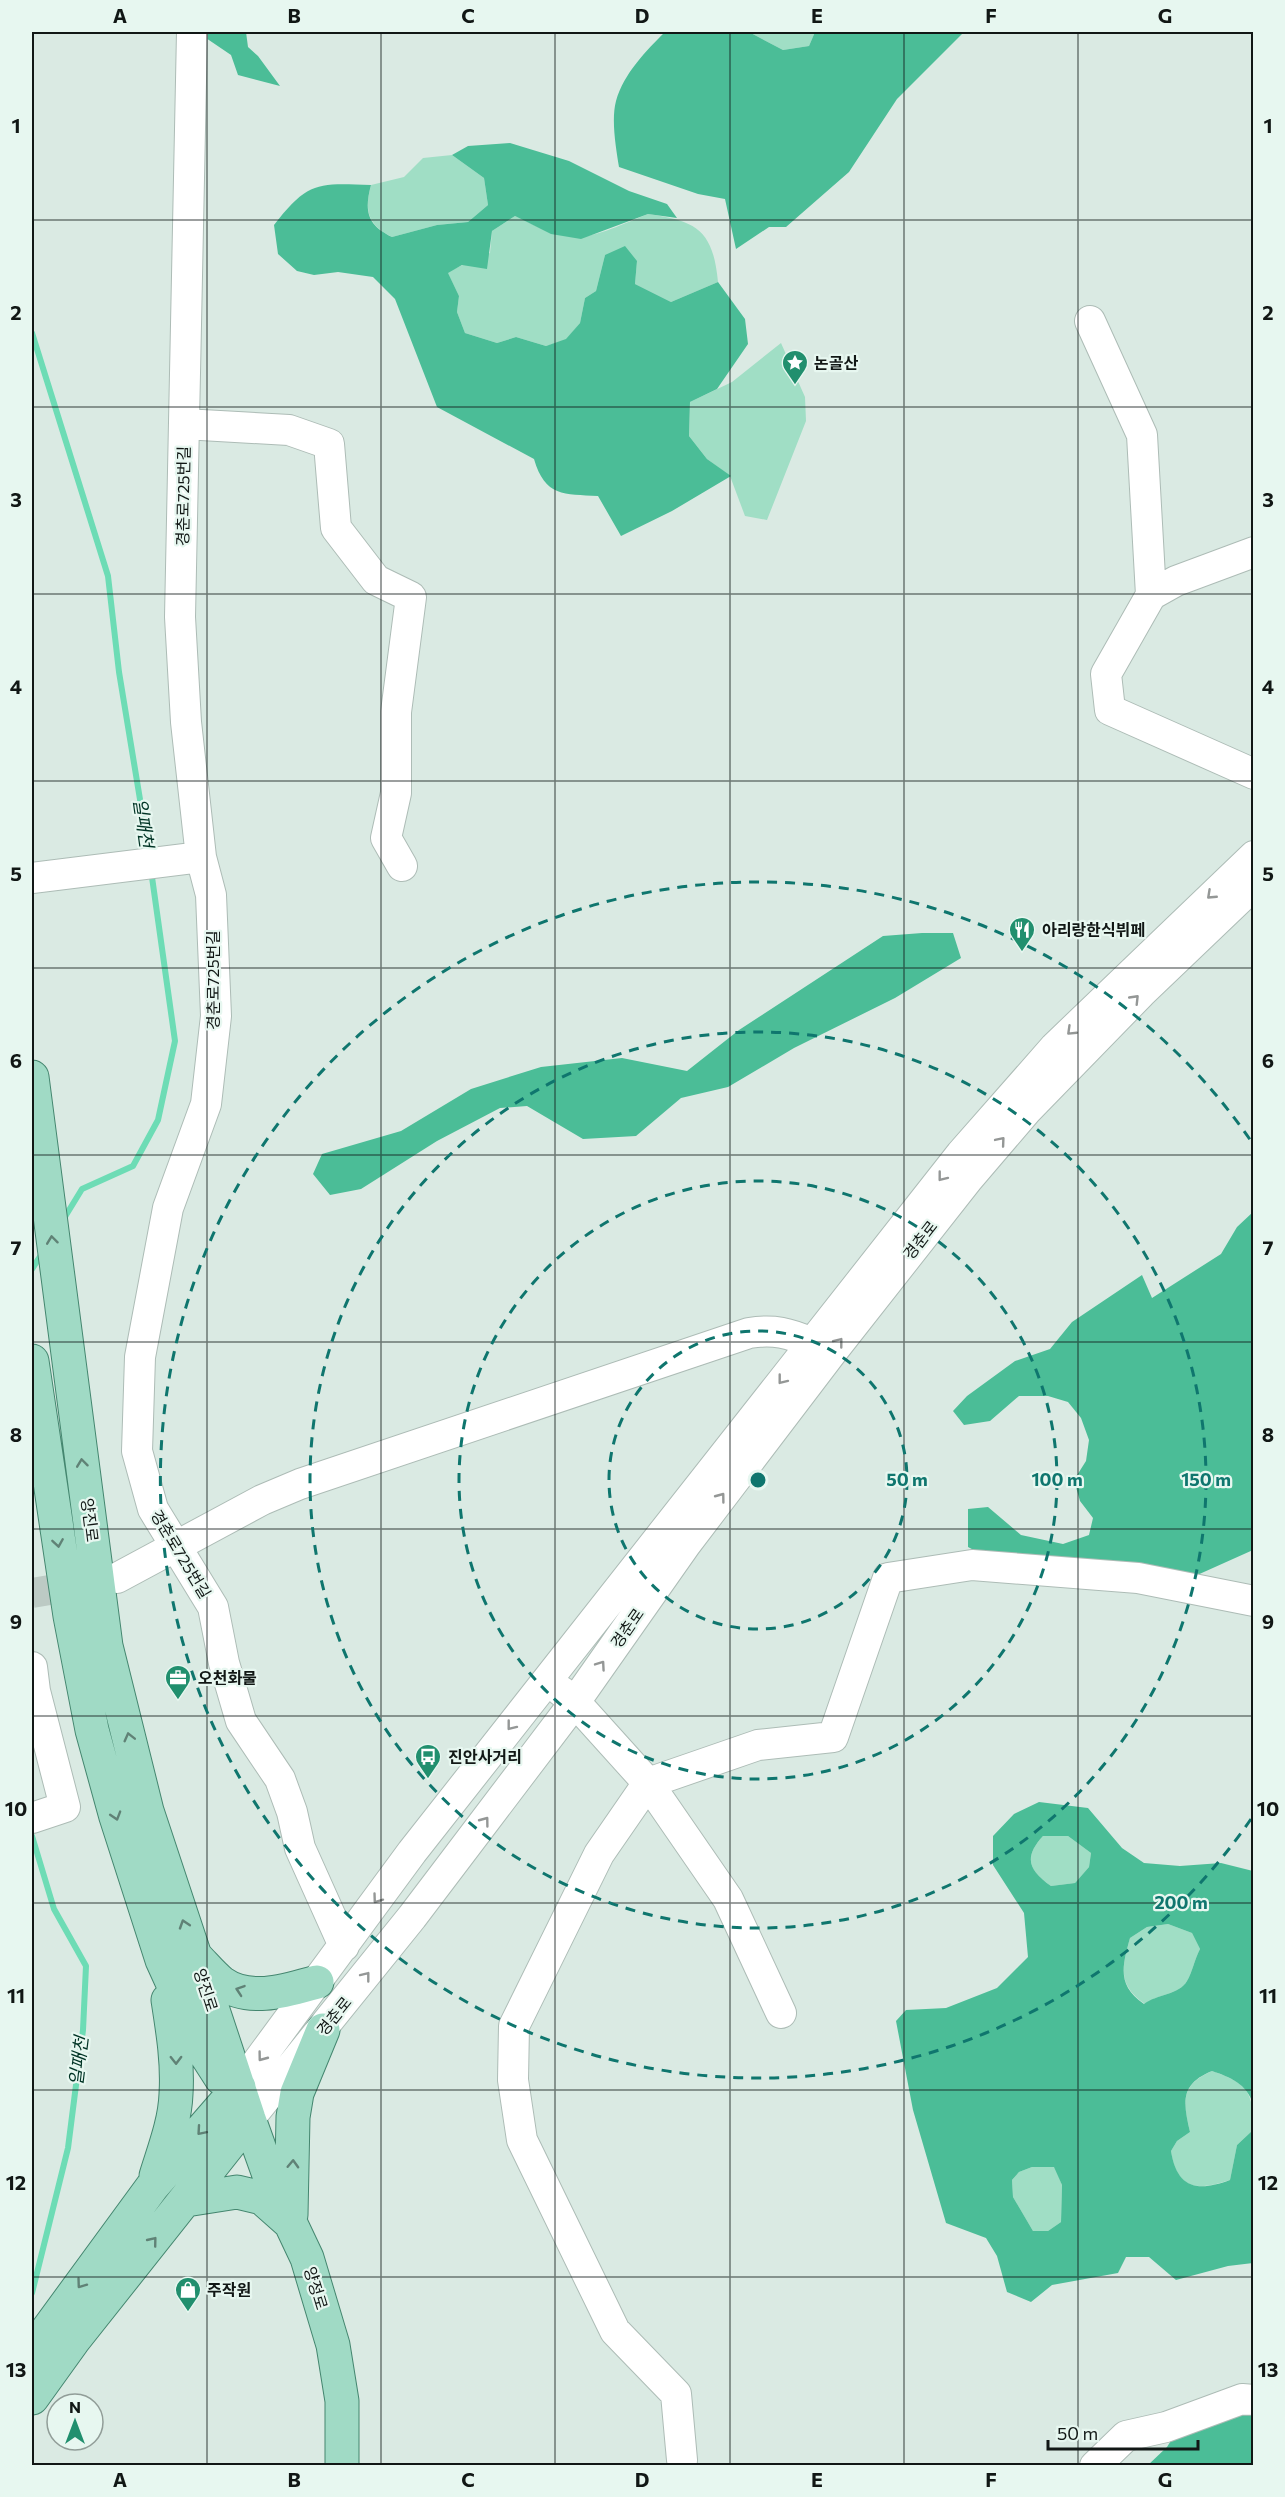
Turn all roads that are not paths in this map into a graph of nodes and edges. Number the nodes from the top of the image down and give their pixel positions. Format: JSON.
{"nodes":[{"id":1,"x":192,"y":32,"type":"edge"},
{"id":2,"x":1090,"y":321,"type":"dead end"},
{"id":3,"x":184,"y":424,"type":"junction"},
{"id":4,"x":1254,"y":552,"type":"edge"},
{"id":5,"x":1151,"y":595,"type":"junction"},
{"id":6,"x":1254,"y":774,"type":"edge"},
{"id":7,"x":1254,"y":856,"type":"edge"},
{"id":8,"x":195,"y":857,"type":"junction"},
{"id":9,"x":402,"y":866,"type":"dead end"},
{"id":10,"x":32,"y":878,"type":"edge"},
{"id":11,"x":1254,"y":885,"type":"edge"},
{"id":12,"x":32,"y":1077,"type":"edge"},
{"id":13,"x":812,"y":1343,"type":"junction"},
{"id":14,"x":32,"y":1361,"type":"edge"},
{"id":15,"x":175,"y":1546,"type":"junction"},
{"id":16,"x":117,"y":1578,"type":"tunnel mouth"},
{"id":17,"x":1254,"y":1601,"type":"edge"},
{"id":18,"x":32,"y":1667,"type":"edge"},
{"id":19,"x":547,"y":1680,"type":"junction"},
{"id":20,"x":575,"y":1702,"type":"junction"},
{"id":21,"x":648,"y":1783,"type":"junction"},
{"id":22,"x":42,"y":1815,"type":"edge"},
{"id":23,"x":344,"y":1946,"type":"junction"},
{"id":24,"x":195,"y":1956,"type":"junction"},
{"id":25,"x":162,"y":1960,"type":"junction"},
{"id":26,"x":317,"y":1982,"type":"junction"},
{"id":27,"x":781,"y":2013,"type":"dead end"},
{"id":28,"x":323,"y":2030,"type":"junction"},
{"id":29,"x":240,"y":2100,"type":"junction"},
{"id":30,"x":152,"y":2187,"type":"junction"},
{"id":31,"x":186,"y":2200,"type":"junction"},
{"id":32,"x":290,"y":2223,"type":"junction"},
{"id":33,"x":35,"y":2347,"type":"edge"},
{"id":34,"x":36,"y":2392,"type":"edge"},
{"id":35,"x":1254,"y":2400,"type":"edge"},
{"id":36,"x":682,"y":2460,"type":"dead end"},
{"id":37,"x":342,"y":2466,"type":"edge"},
{"id":38,"x":1095,"y":2466,"type":"edge"}],
"edges":[{"from":1,"to":3,"type":"street","name":"경춘로725번길"},
{"from":2,"to":5,"type":"street"},
{"from":3,"to":8,"type":"street","name":"경춘로725번길"},
{"from":3,"to":9,"type":"street"},
{"from":4,"to":5,"type":"street"},
{"from":5,"to":6,"type":"street"},
{"from":7,"to":13,"type":"street","name":"경춘로","one_way":true},
{"from":8,"to":10,"type":"street"},
{"from":8,"to":15,"type":"street","name":"경춘로725번길"},
{"from":20,"to":11,"type":"street","name":"경춘로","one_way":true},
{"from":24,"to":12,"type":"main road","name":"양진로","one_way":true},
{"from":13,"to":15,"type":"street"},
{"from":13,"to":19,"type":"street","name":"경춘로","one_way":true},
{"from":14,"to":25,"type":"main road","name":"양진로","one_way":true},
{"from":15,"to":16,"type":"street"},
{"from":15,"to":23,"type":"street","name":"경춘로725번길"},
{"from":17,"to":21,"type":"street"},
{"from":18,"to":22,"type":"street"},
{"from":19,"to":20,"type":"street"},
{"from":19,"to":23,"type":"street","name":"경춘로","one_way":true},
{"from":20,"to":21,"type":"street"},
{"from":28,"to":20,"type":"street","name":"경춘로","one_way":true},
{"from":21,"to":27,"type":"street"},
{"from":21,"to":36,"type":"street"},
{"from":23,"to":26,"type":"street","name":"경춘로"},
{"from":26,"to":24,"type":"main road","one_way":true},
{"from":24,"to":29,"type":"main road","name":"양진로"},
{"from":25,"to":29,"type":"main road","name":"양진로"},
{"from":25,"to":30,"type":"main road","one_way":true},
{"from":26,"to":29,"type":"street","name":"경춘로","one_way":true},
{"from":28,"to":29,"type":"street","name":"경춘로"},
{"from":32,"to":28,"type":"main road","one_way":true},
{"from":29,"to":30,"type":"main road","name":"경춘로","one_way":true},
{"from":29,"to":31,"type":"main road","name":"경춘로"},
{"from":29,"to":32,"type":"main road","name":"양정로"},
{"from":30,"to":33,"type":"main road","name":"경춘로","one_way":true},
{"from":31,"to":32,"type":"main road"},
{"from":34,"to":31,"type":"main road","name":"경춘로","one_way":true},
{"from":32,"to":37,"type":"main road","name":"양정로"},
{"from":35,"to":38,"type":"street"}]}
